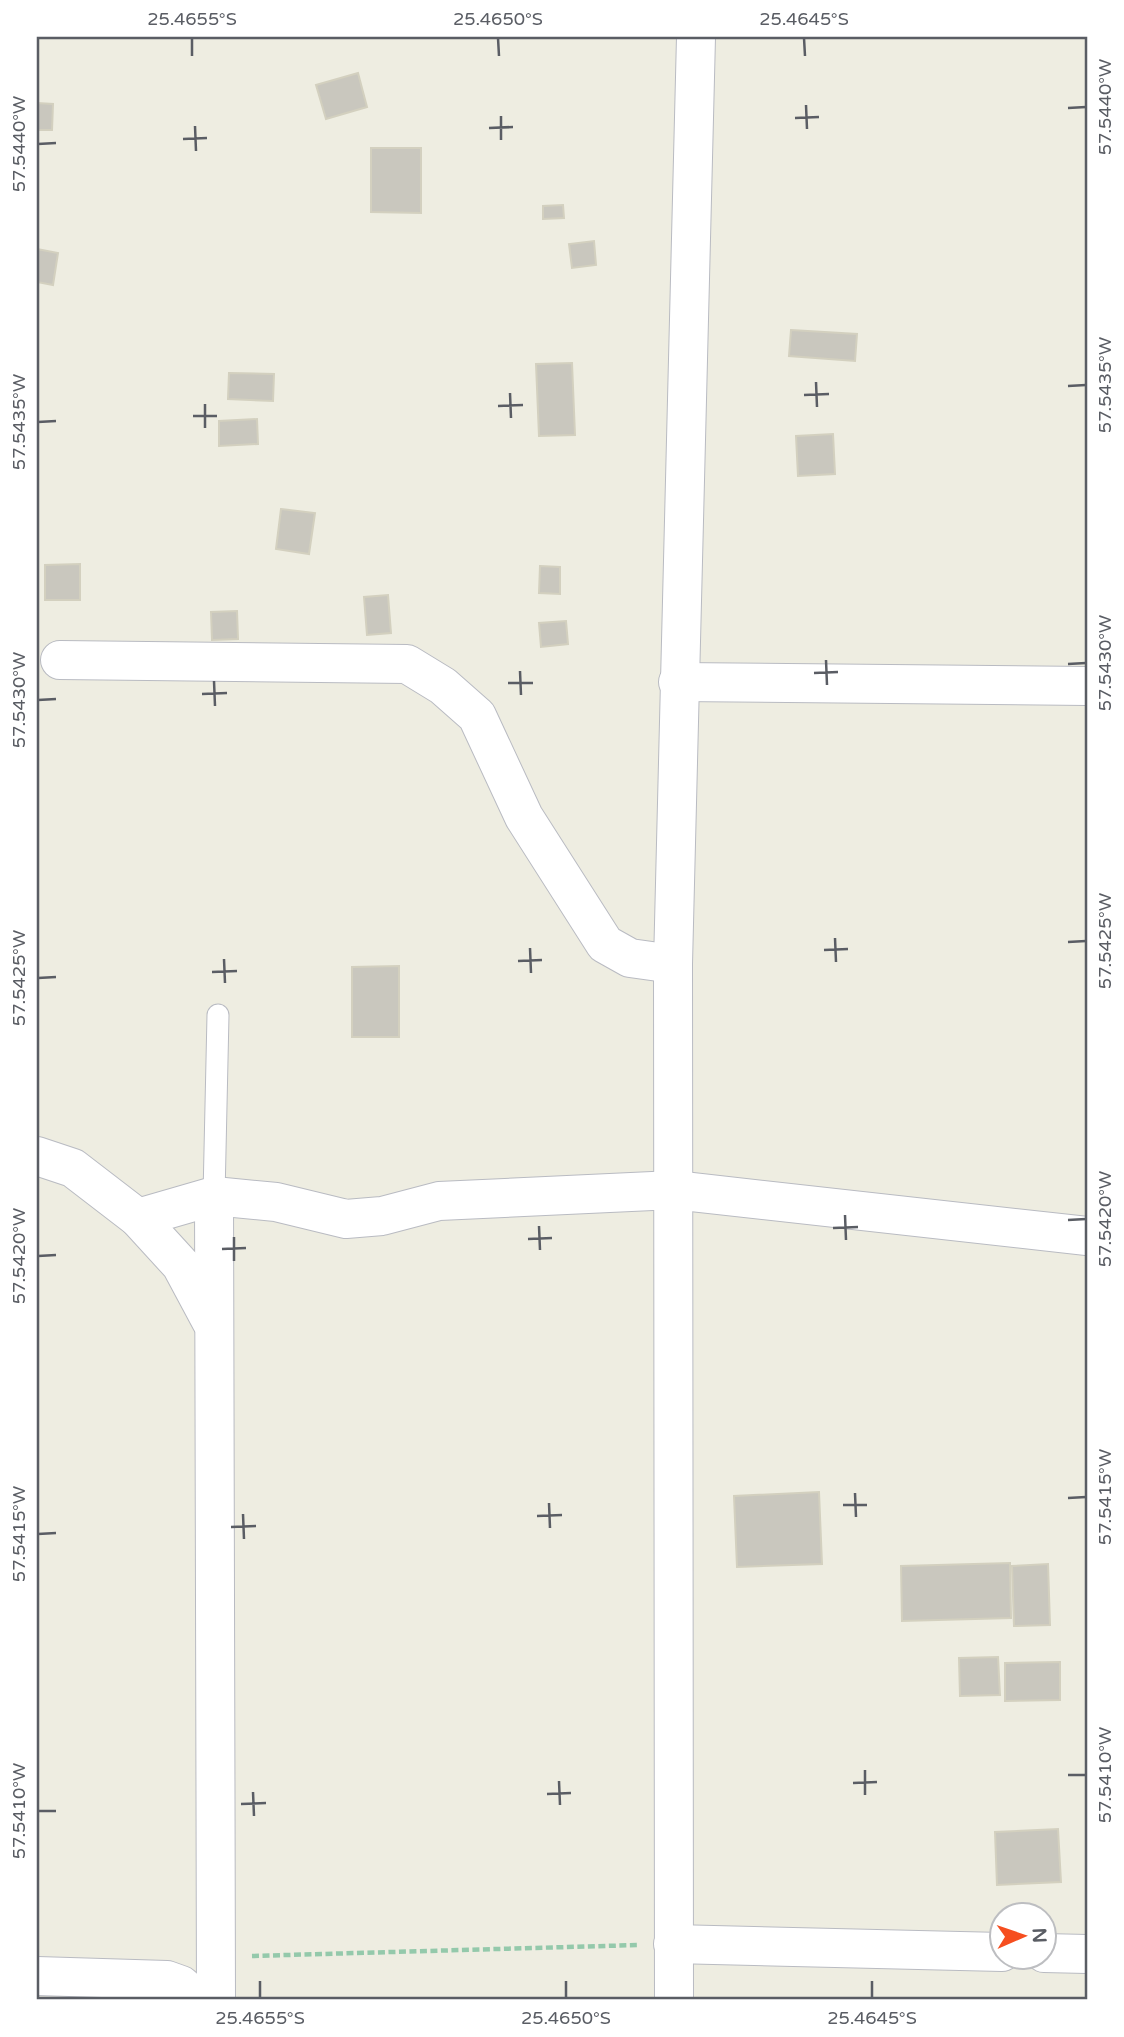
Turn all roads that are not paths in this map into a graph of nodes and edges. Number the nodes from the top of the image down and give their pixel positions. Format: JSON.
{"nodes":[{"id":1,"x":696,"y":37,"type":"edge"},
{"id":2,"x":60,"y":660,"type":"dead end"},
{"id":3,"x":678,"y":682,"type":"junction"},
{"id":4,"x":1087,"y":686,"type":"edge"},
{"id":5,"x":674,"y":964,"type":"junction"},
{"id":6,"x":218,"y":1015,"type":"dead end"},
{"id":7,"x":37,"y":1156,"type":"edge"},
{"id":8,"x":674,"y":1189,"type":"junction"},
{"id":9,"x":214,"y":1196,"type":"junction"},
{"id":10,"x":138,"y":1218,"type":"junction"},
{"id":11,"x":1087,"y":1236,"type":"edge"},
{"id":12,"x":214,"y":1326,"type":"junction"},
{"id":13,"x":673,"y":1944,"type":"junction"},
{"id":14,"x":988,"y":1952,"type":"edge"},
{"id":15,"x":1058,"y":1953,"type":"edge"},
{"id":16,"x":1087,"y":1954,"type":"edge"},
{"id":17,"x":37,"y":1976,"type":"edge"},
{"id":18,"x":198,"y":2000,"type":"edge"},
{"id":19,"x":216,"y":2000,"type":"edge"},
{"id":20,"x":674,"y":2000,"type":"edge"}],
"edges":[{"from":1,"to":3,"type":"street"},
{"from":2,"to":5,"type":"street"},
{"from":3,"to":4,"type":"street"},
{"from":3,"to":5,"type":"street"},
{"from":5,"to":8,"type":"street"},
{"from":6,"to":9,"type":"lane"},
{"from":7,"to":10,"type":"street"},
{"from":8,"to":9,"type":"street"},
{"from":8,"to":11,"type":"street"},
{"from":8,"to":13,"type":"street"},
{"from":9,"to":10,"type":"street"},
{"from":9,"to":12,"type":"street"},
{"from":10,"to":12,"type":"street"},
{"from":12,"to":19,"type":"street"},
{"from":13,"to":14,"type":"street"},
{"from":13,"to":20,"type":"street"},
{"from":15,"to":16,"type":"street"},
{"from":17,"to":18,"type":"street"}]}
